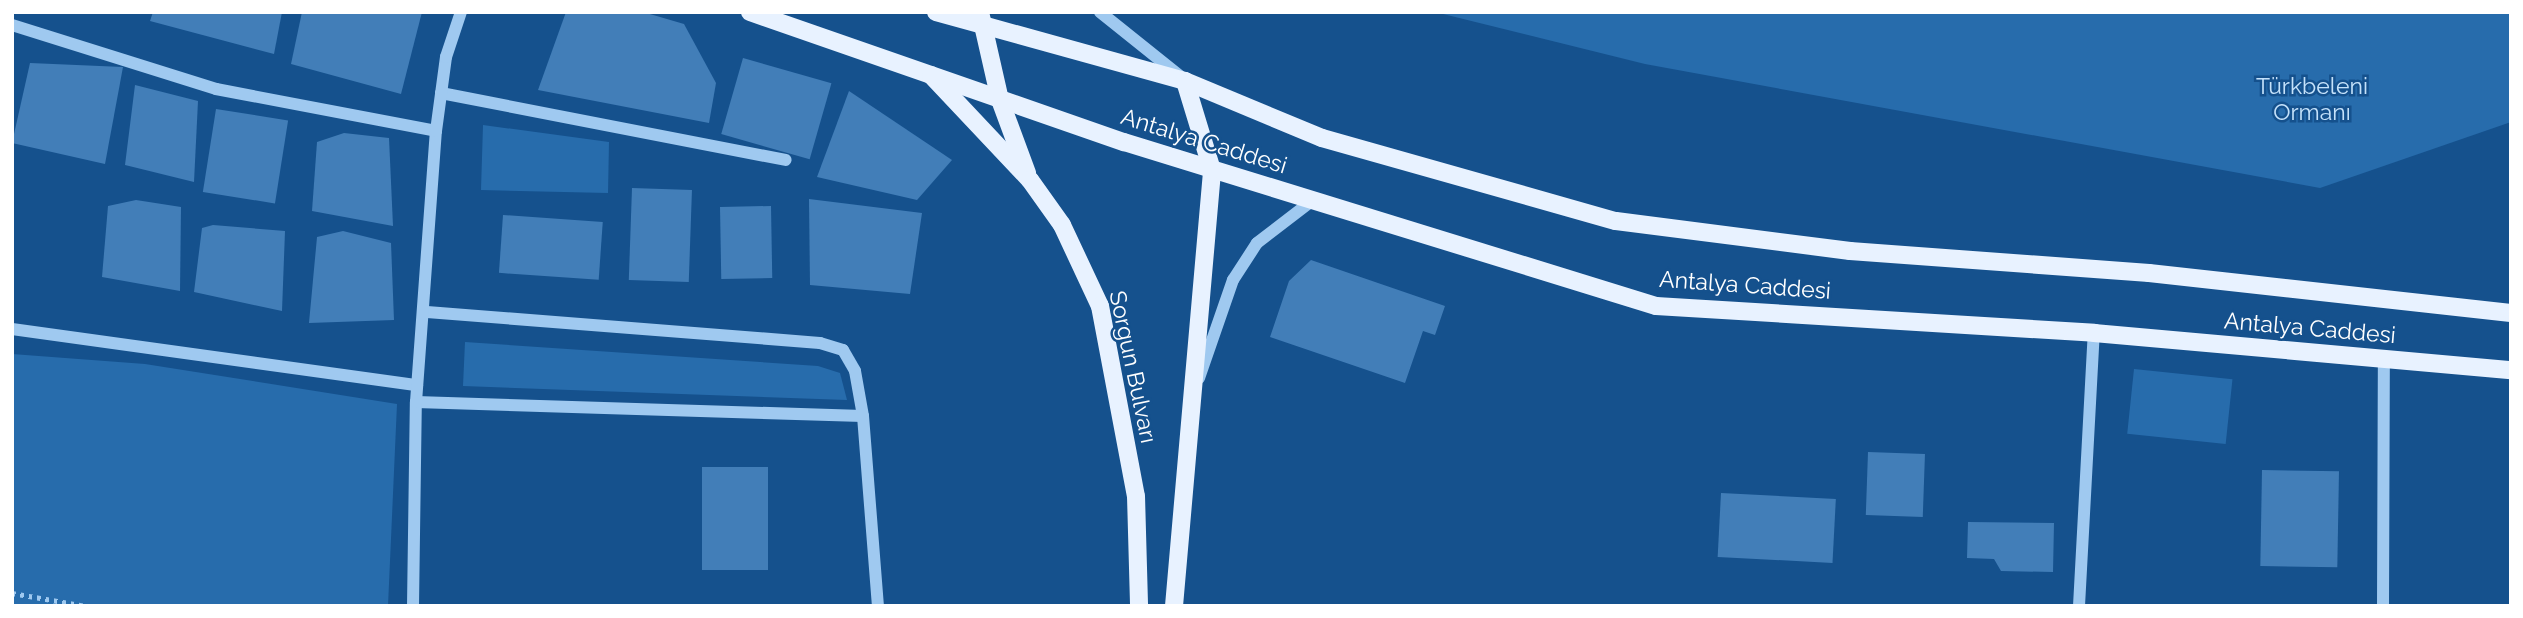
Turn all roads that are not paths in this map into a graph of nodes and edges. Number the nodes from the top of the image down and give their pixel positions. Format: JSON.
{"nodes":[{"id":1,"x":461,"y":12,"type":"edge"},
{"id":2,"x":750,"y":12,"type":"edge"},
{"id":3,"x":936,"y":12,"type":"edge"},
{"id":4,"x":1100,"y":12,"type":"edge"},
{"id":5,"x":981,"y":19,"type":"edge"},
{"id":6,"x":12,"y":25,"type":"edge"},
{"id":7,"x":926,"y":70,"type":"junction"},
{"id":8,"x":1185,"y":81,"type":"junction"},
{"id":9,"x":441,"y":93,"type":"junction"},
{"id":10,"x":1000,"y":100,"type":"junction"},
{"id":11,"x":436,"y":131,"type":"junction"},
{"id":12,"x":786,"y":160,"type":"dead end"},
{"id":13,"x":1212,"y":170,"type":"junction"},
{"id":14,"x":1030,"y":180,"type":"junction"},
{"id":15,"x":1313,"y":200,"type":"junction"},
{"id":16,"x":427,"y":312,"type":"junction"},
{"id":17,"x":2511,"y":313,"type":"edge"},
{"id":18,"x":12,"y":329,"type":"edge"},
{"id":19,"x":2094,"y":333,"type":"junction"},
{"id":20,"x":2384,"y":359,"type":"junction"},
{"id":21,"x":2511,"y":370,"type":"edge"},
{"id":22,"x":417,"y":385,"type":"junction"},
{"id":23,"x":1194,"y":392,"type":"junction"},
{"id":24,"x":416,"y":402,"type":"junction"},
{"id":25,"x":863,"y":416,"type":"junction"},
{"id":26,"x":413,"y":606,"type":"edge"},
{"id":27,"x":878,"y":606,"type":"edge"},
{"id":28,"x":1139,"y":606,"type":"edge"},
{"id":29,"x":1174,"y":606,"type":"edge"},
{"id":30,"x":2078,"y":606,"type":"edge"},
{"id":31,"x":2383,"y":606,"type":"edge"}],
"edges":[{"from":1,"to":9,"type":"street"},
{"from":2,"to":7,"type":"main road","name":"Antalya Caddesi"},
{"from":3,"to":5,"type":"main road","name":"Antalya Caddesi"},
{"from":4,"to":8,"type":"street"},
{"from":5,"to":8,"type":"main road","name":"Antalya Caddesi"},
{"from":5,"to":10,"type":"main road"},
{"from":6,"to":11,"type":"street"},
{"from":7,"to":10,"type":"main road","name":"Antalya Caddesi"},
{"from":7,"to":14,"type":"main road","name":"Sorgun Bulvarı"},
{"from":8,"to":13,"type":"main road"},
{"from":8,"to":17,"type":"main road","name":"Antalya Caddesi"},
{"from":9,"to":11,"type":"street"},
{"from":9,"to":12,"type":"street"},
{"from":10,"to":13,"type":"main road","name":"Antalya Caddesi"},
{"from":10,"to":14,"type":"main road"},
{"from":11,"to":16,"type":"street"},
{"from":13,"to":15,"type":"main road","name":"Antalya Caddesi"},
{"from":13,"to":23,"type":"main road","name":"Sorgun Bulvarı"},
{"from":14,"to":28,"type":"main road","name":"Sorgun Bulvarı"},
{"from":15,"to":19,"type":"main road","name":"Antalya Caddesi"},
{"from":15,"to":23,"type":"street","name":"Sorgun Bulvarı"},
{"from":16,"to":22,"type":"street"},
{"from":16,"to":25,"type":"street"},
{"from":18,"to":22,"type":"street"},
{"from":19,"to":20,"type":"main road","name":"Antalya Caddesi"},
{"from":19,"to":30,"type":"street"},
{"from":20,"to":21,"type":"main road","name":"Antalya Caddesi"},
{"from":20,"to":31,"type":"street"},
{"from":22,"to":24,"type":"street"},
{"from":23,"to":29,"type":"main road","name":"Sorgun Bulvarı"},
{"from":24,"to":25,"type":"street"},
{"from":24,"to":26,"type":"street"},
{"from":25,"to":27,"type":"street"}]}
